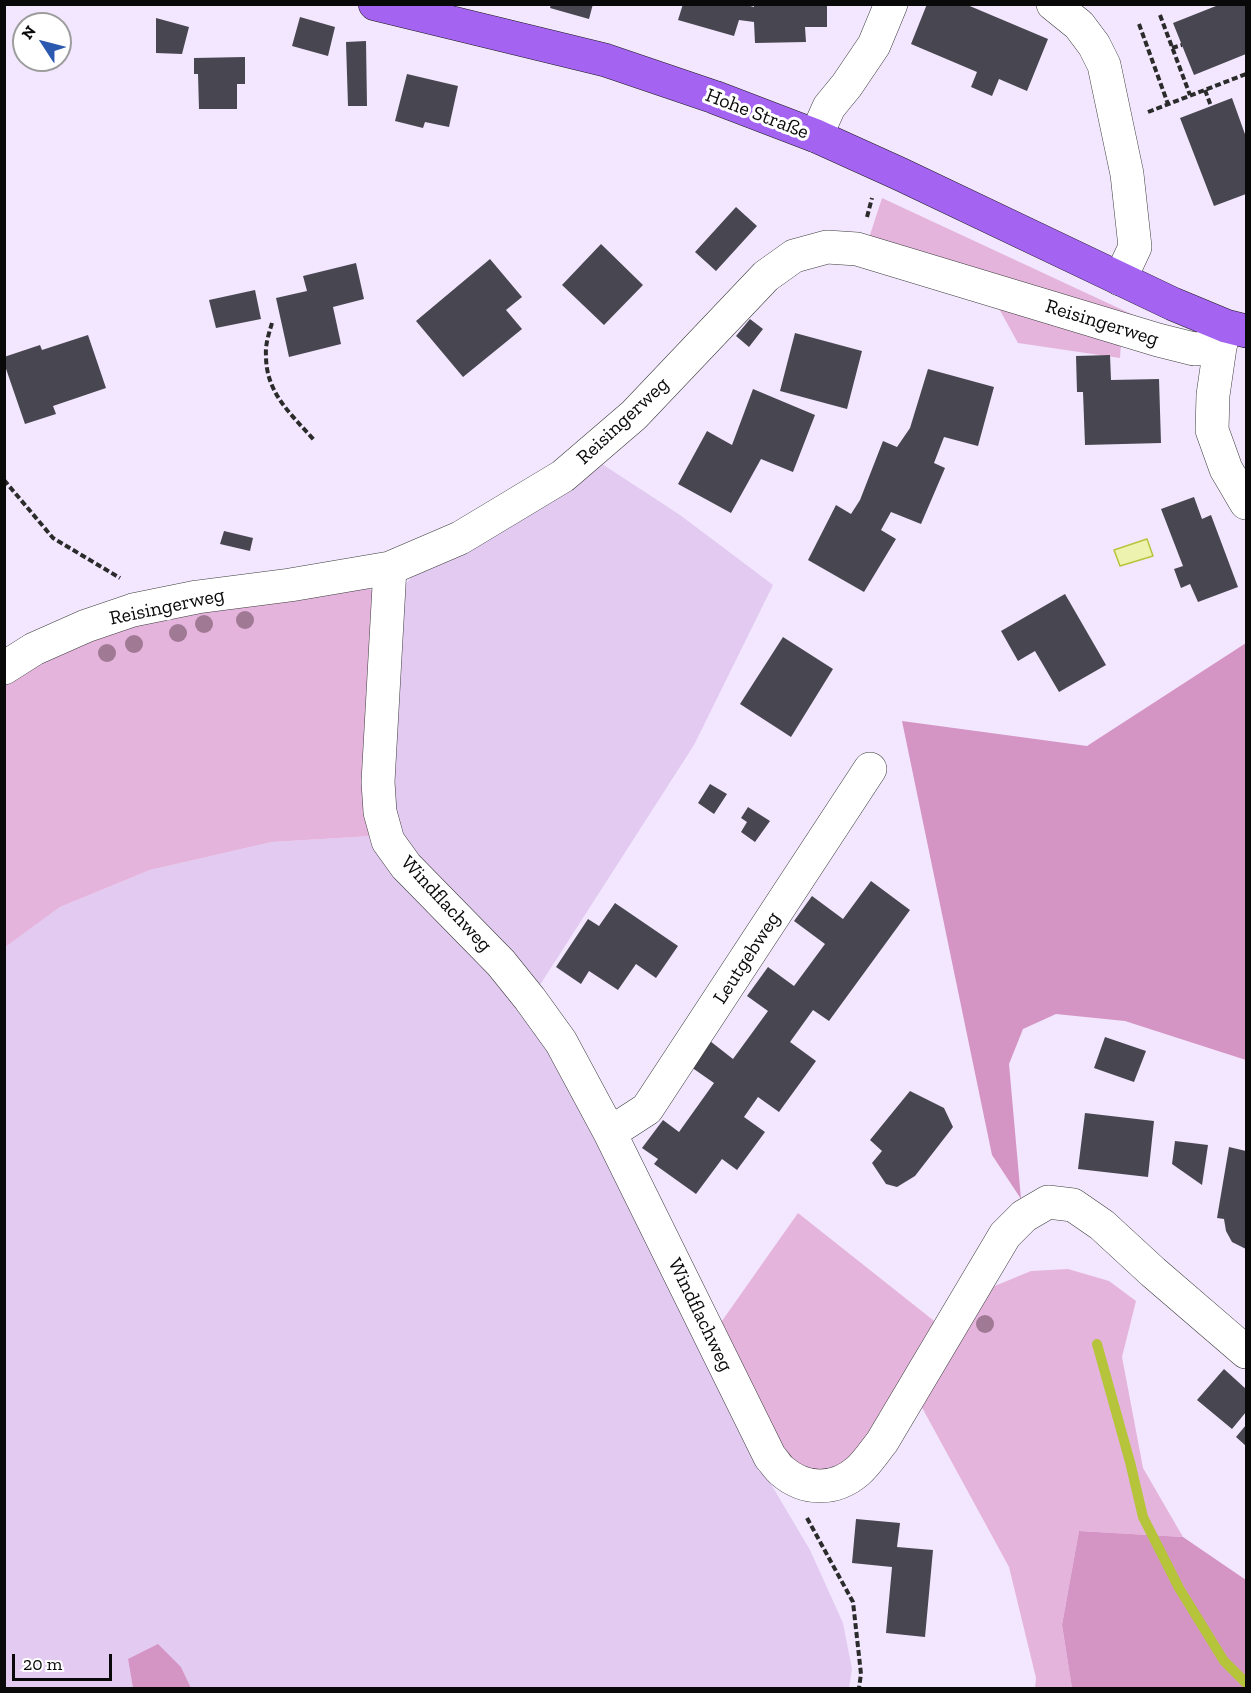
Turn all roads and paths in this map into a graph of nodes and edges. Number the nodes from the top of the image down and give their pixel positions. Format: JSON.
{"nodes":[{"id":1,"x":375,"y":4,"type":"edge"},
{"id":2,"x":891,"y":4,"type":"edge"},
{"id":3,"x":1053,"y":4,"type":"edge"},
{"id":4,"x":1160,"y":15,"type":"dead end"},
{"id":5,"x":1139,"y":24,"type":"dead end"},
{"id":6,"x":1182,"y":45,"type":"dead end"},
{"id":7,"x":1172,"y":48,"type":"junction"},
{"id":8,"x":1246,"y":74,"type":"edge"},
{"id":9,"x":1205,"y":90,"type":"junction"},
{"id":10,"x":1190,"y":95,"type":"junction"},
{"id":11,"x":1168,"y":104,"type":"junction"},
{"id":12,"x":1211,"y":106,"type":"dead end"},
{"id":13,"x":1116,"y":120,"type":"junction"},
{"id":14,"x":816,"y":136,"type":"junction"},
{"id":15,"x":1120,"y":279,"type":"junction"},
{"id":16,"x":272,"y":323,"type":"dead end"},
{"id":17,"x":1231,"y":335,"type":"edge"},
{"id":18,"x":314,"y":440,"type":"dead end"},
{"id":19,"x":4,"y":480,"type":"edge"},
{"id":20,"x":1246,"y":503,"type":"edge"},
{"id":21,"x":390,"y":568,"type":"junction"},
{"id":22,"x":129,"y":582,"type":"dead end"},
{"id":23,"x":4,"y":668,"type":"edge"},
{"id":24,"x":870,"y":769,"type":"dead end"},
{"id":25,"x":610,"y":1133,"type":"junction"},
{"id":26,"x":1246,"y":1352,"type":"edge"},
{"id":27,"x":804,"y":1484,"type":"junction"},
{"id":28,"x":860,"y":1689,"type":"edge"}],
"edges":[{"from":1,"to":14,"type":"main road","name":"Hohe Straße"},
{"from":2,"to":14,"type":"street"},
{"from":3,"to":13,"type":"street"},
{"from":4,"to":7,"type":"path"},
{"from":5,"to":11,"type":"path"},
{"from":6,"to":7,"type":"path"},
{"from":7,"to":10,"type":"path"},
{"from":8,"to":9,"type":"path"},
{"from":9,"to":10,"type":"path"},
{"from":9,"to":12,"type":"path"},
{"from":10,"to":11,"type":"path"},
{"from":11,"to":13,"type":"path"},
{"from":13,"to":15,"type":"street"},
{"from":14,"to":15,"type":"main road","name":"Hohe Straße"},
{"from":15,"to":17,"type":"main road","name":"Hohe Straße"},
{"from":16,"to":18,"type":"path"},
{"from":17,"to":20,"type":"street"},
{"from":17,"to":21,"type":"street","name":"Reisingerweg"},
{"from":19,"to":22,"type":"path"},
{"from":21,"to":23,"type":"street","name":"Reisingerweg"},
{"from":21,"to":25,"type":"street","name":"Windflachweg"},
{"from":24,"to":25,"type":"street","name":"Leutgebweg"},
{"from":25,"to":27,"type":"street","name":"Windflachweg"},
{"from":26,"to":27,"type":"street"},
{"from":27,"to":28,"type":"path"}]}
